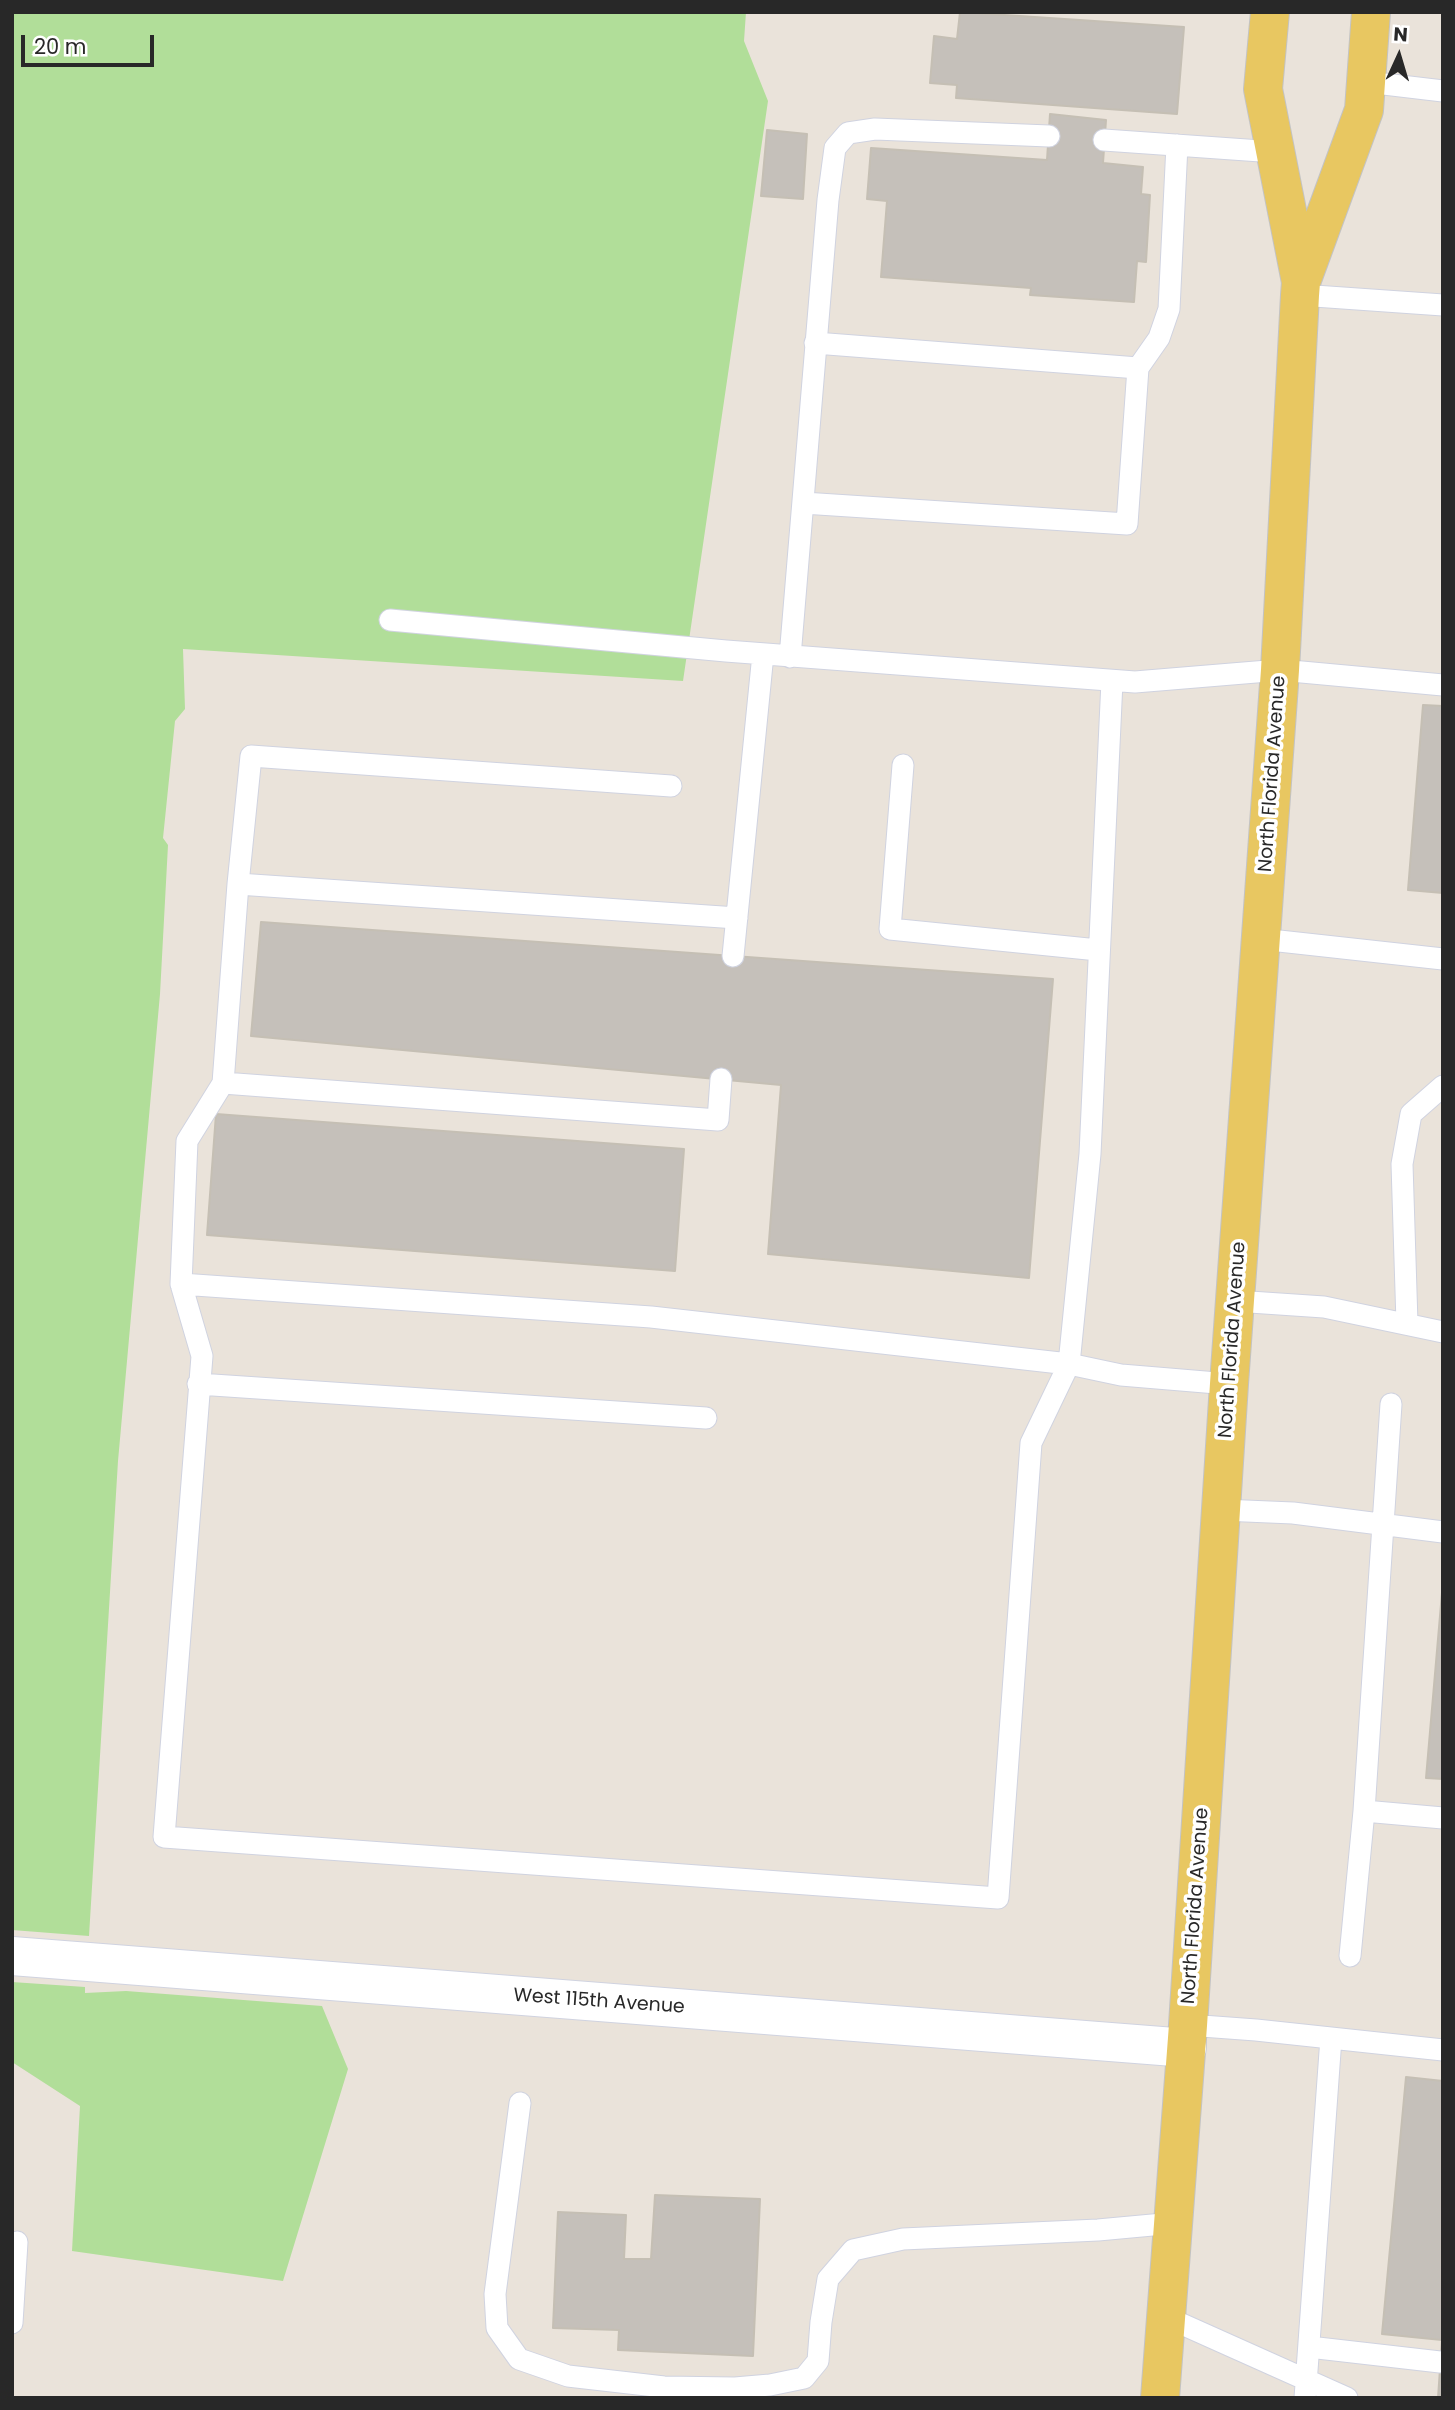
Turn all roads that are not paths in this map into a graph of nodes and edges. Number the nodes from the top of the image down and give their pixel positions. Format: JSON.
{"nodes":[{"id":1,"x":1270,"y":12,"type":"edge"},
{"id":2,"x":1371,"y":12,"type":"edge"},
{"id":3,"x":1367,"y":82,"type":"junction"},
{"id":4,"x":1443,"y":91,"type":"edge"},
{"id":5,"x":1049,"y":136,"type":"dead end"},
{"id":6,"x":1104,"y":140,"type":"dead end"},
{"id":7,"x":1177,"y":145,"type":"junction"},
{"id":8,"x":1275,"y":152,"type":"junction"},
{"id":9,"x":1301,"y":288,"type":"junction"},
{"id":10,"x":1443,"y":305,"type":"edge"},
{"id":11,"x":815,"y":343,"type":"junction"},
{"id":12,"x":1138,"y":368,"type":"junction"},
{"id":13,"x":803,"y":503,"type":"junction"},
{"id":14,"x":390,"y":620,"type":"dead end"},
{"id":15,"x":763,"y":654,"type":"junction"},
{"id":16,"x":790,"y":657,"type":"junction"},
{"id":17,"x":1280,"y":670,"type":"junction"},
{"id":18,"x":1112,"y":681,"type":"junction"},
{"id":19,"x":1443,"y":685,"type":"edge"},
{"id":20,"x":903,"y":765,"type":"dead end"},
{"id":21,"x":671,"y":786,"type":"dead end"},
{"id":22,"x":239,"y":884,"type":"junction"},
{"id":23,"x":737,"y":918,"type":"junction"},
{"id":24,"x":1261,"y":939,"type":"junction"},
{"id":25,"x":1098,"y":950,"type":"junction"},
{"id":26,"x":733,"y":956,"type":"dead end"},
{"id":27,"x":1443,"y":959,"type":"edge"},
{"id":28,"x":722,"y":1079,"type":"dead end"},
{"id":29,"x":223,"y":1083,"type":"junction"},
{"id":30,"x":1443,"y":1086,"type":"edge"},
{"id":31,"x":181,"y":1284,"type":"junction"},
{"id":32,"x":1236,"y":1301,"type":"junction"},
{"id":33,"x":1407,"y":1323,"type":"junction"},
{"id":34,"x":1443,"y":1332,"type":"edge"},
{"id":35,"x":1069,"y":1364,"type":"junction"},
{"id":36,"x":198,"y":1384,"type":"junction"},
{"id":37,"x":1229,"y":1384,"type":"junction"},
{"id":38,"x":1391,"y":1404,"type":"dead end"},
{"id":39,"x":706,"y":1418,"type":"dead end"},
{"id":40,"x":1222,"y":1510,"type":"junction"},
{"id":41,"x":1385,"y":1525,"type":"junction"},
{"id":42,"x":1443,"y":1532,"type":"edge"},
{"id":43,"x":1364,"y":1811,"type":"junction"},
{"id":44,"x":1443,"y":1818,"type":"edge"},
{"id":45,"x":12,"y":1956,"type":"edge"},
{"id":46,"x":1350,"y":1956,"type":"dead end"},
{"id":47,"x":1187,"y":2037,"type":"junction"},
{"id":48,"x":1331,"y":2038,"type":"junction"},
{"id":49,"x":1443,"y":2050,"type":"edge"},
{"id":50,"x":520,"y":2103,"type":"dead end"},
{"id":51,"x":1174,"y":2223,"type":"junction"},
{"id":52,"x":16,"y":2242,"type":"dead end"},
{"id":53,"x":1166,"y":2317,"type":"junction"},
{"id":54,"x":12,"y":2323,"type":"edge"},
{"id":55,"x":1309,"y":2347,"type":"junction"},
{"id":56,"x":1440,"y":2362,"type":"dead end"},
{"id":57,"x":1306,"y":2389,"type":"edge"},
{"id":58,"x":1160,"y":2398,"type":"edge"},
{"id":59,"x":1347,"y":2398,"type":"edge"}],
"edges":[{"from":1,"to":8,"type":"main road","name":"North Florida Avenue"},
{"from":2,"to":3,"type":"main road","name":"North Florida Avenue"},
{"from":3,"to":4,"type":"lane"},
{"from":3,"to":9,"type":"main road","name":"North Florida Avenue"},
{"from":5,"to":11,"type":"lane"},
{"from":6,"to":7,"type":"lane"},
{"from":7,"to":8,"type":"lane"},
{"from":7,"to":12,"type":"lane"},
{"from":8,"to":9,"type":"main road","name":"North Florida Avenue"},
{"from":9,"to":10,"type":"lane"},
{"from":9,"to":17,"type":"main road","name":"North Florida Avenue"},
{"from":11,"to":12,"type":"lane"},
{"from":11,"to":13,"type":"lane"},
{"from":12,"to":13,"type":"lane"},
{"from":13,"to":16,"type":"lane"},
{"from":14,"to":15,"type":"lane"},
{"from":15,"to":16,"type":"lane"},
{"from":15,"to":23,"type":"lane"},
{"from":16,"to":18,"type":"lane"},
{"from":17,"to":18,"type":"lane"},
{"from":17,"to":19,"type":"lane"},
{"from":17,"to":24,"type":"main road","name":"North Florida Avenue"},
{"from":18,"to":25,"type":"lane"},
{"from":20,"to":25,"type":"lane"},
{"from":21,"to":22,"type":"lane"},
{"from":22,"to":23,"type":"lane"},
{"from":22,"to":29,"type":"lane"},
{"from":23,"to":26,"type":"lane"},
{"from":24,"to":27,"type":"lane"},
{"from":24,"to":32,"type":"main road","name":"North Florida Avenue"},
{"from":25,"to":35,"type":"lane"},
{"from":28,"to":29,"type":"lane"},
{"from":29,"to":31,"type":"lane"},
{"from":30,"to":33,"type":"lane"},
{"from":31,"to":35,"type":"lane"},
{"from":31,"to":36,"type":"lane"},
{"from":32,"to":33,"type":"lane"},
{"from":32,"to":37,"type":"main road","name":"North Florida Avenue"},
{"from":33,"to":34,"type":"lane"},
{"from":35,"to":36,"type":"lane"},
{"from":35,"to":37,"type":"lane"},
{"from":36,"to":39,"type":"lane"},
{"from":37,"to":40,"type":"main road","name":"North Florida Avenue"},
{"from":38,"to":41,"type":"lane"},
{"from":40,"to":41,"type":"lane"},
{"from":40,"to":47,"type":"main road","name":"North Florida Avenue"},
{"from":41,"to":42,"type":"lane"},
{"from":41,"to":43,"type":"lane"},
{"from":43,"to":44,"type":"lane"},
{"from":43,"to":46,"type":"lane"},
{"from":45,"to":47,"type":"street","name":"West 115th Avenue"},
{"from":47,"to":48,"type":"lane"},
{"from":47,"to":51,"type":"main road","name":"North Florida Avenue"},
{"from":48,"to":49,"type":"lane"},
{"from":48,"to":55,"type":"lane"},
{"from":50,"to":51,"type":"lane"},
{"from":51,"to":53,"type":"main road","name":"North Florida Avenue"},
{"from":52,"to":54,"type":"lane"},
{"from":53,"to":57,"type":"lane"},
{"from":53,"to":58,"type":"main road","name":"North Florida Avenue"},
{"from":55,"to":56,"type":"lane"},
{"from":55,"to":57,"type":"lane"},
{"from":57,"to":59,"type":"lane"}]}
